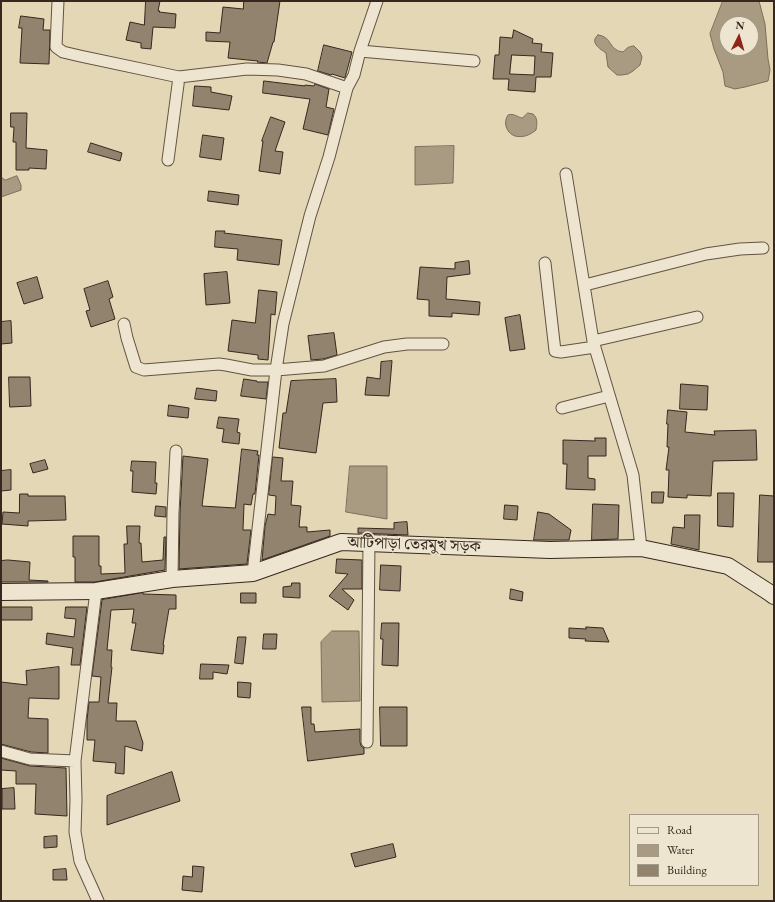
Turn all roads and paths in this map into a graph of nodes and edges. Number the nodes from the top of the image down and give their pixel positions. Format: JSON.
{"nodes":[{"id":1,"x":58,"y":1,"type":"edge"},
{"id":2,"x":377,"y":1,"type":"edge"},
{"id":3,"x":360,"y":51,"type":"junction"},
{"id":4,"x":474,"y":61,"type":"dead end"},
{"id":5,"x":179,"y":76,"type":"junction"},
{"id":6,"x":347,"y":88,"type":"junction"},
{"id":7,"x":168,"y":160,"type":"dead end"},
{"id":8,"x":566,"y":174,"type":"dead end"},
{"id":9,"x":763,"y":248,"type":"dead end"},
{"id":10,"x":545,"y":263,"type":"dead end"},
{"id":11,"x":584,"y":285,"type":"junction"},
{"id":12,"x":697,"y":317,"type":"dead end"},
{"id":13,"x":124,"y":324,"type":"dead end"},
{"id":14,"x":443,"y":344,"type":"dead end"},
{"id":15,"x":594,"y":344,"type":"junction"},
{"id":16,"x":276,"y":370,"type":"junction"},
{"id":17,"x":609,"y":396,"type":"junction"},
{"id":18,"x":562,"y":408,"type":"dead end"},
{"id":19,"x":176,"y":451,"type":"dead end"},
{"id":20,"x":369,"y":542,"type":"junction"},
{"id":21,"x":641,"y":548,"type":"junction"},
{"id":22,"x":253,"y":573,"type":"junction"},
{"id":23,"x":172,"y":579,"type":"junction"},
{"id":24,"x":96,"y":591,"type":"junction"},
{"id":25,"x":1,"y":592,"type":"edge"},
{"id":26,"x":774,"y":596,"type":"edge"},
{"id":27,"x":367,"y":742,"type":"dead end"},
{"id":28,"x":1,"y":751,"type":"edge"},
{"id":29,"x":75,"y":761,"type":"junction"},
{"id":30,"x":98,"y":901,"type":"edge"}],
"edges":[{"from":1,"to":5,"type":"street"},
{"from":2,"to":3,"type":"street"},
{"from":3,"to":4,"type":"street"},
{"from":3,"to":6,"type":"street"},
{"from":5,"to":6,"type":"street"},
{"from":5,"to":7,"type":"street"},
{"from":6,"to":16,"type":"street"},
{"from":8,"to":11,"type":"street"},
{"from":9,"to":11,"type":"street"},
{"from":10,"to":15,"type":"street"},
{"from":11,"to":15,"type":"street"},
{"from":12,"to":15,"type":"street"},
{"from":13,"to":16,"type":"street"},
{"from":14,"to":16,"type":"street"},
{"from":15,"to":17,"type":"street"},
{"from":16,"to":22,"type":"street"},
{"from":17,"to":18,"type":"street"},
{"from":17,"to":21,"type":"street"},
{"from":19,"to":23,"type":"street"},
{"from":20,"to":21,"type":"main road","name":"আটিপাড়া তেরমুখ সড়ক"},
{"from":20,"to":22,"type":"main road","name":"আটিপাড়া তেরমুখ সড়ক"},
{"from":20,"to":27,"type":"street"},
{"from":21,"to":26,"type":"main road","name":"আটিপাড়া তেরমুখ সড়ক"},
{"from":22,"to":23,"type":"main road","name":"আটিপাড়া তেরমুখ সড়ক"},
{"from":23,"to":24,"type":"main road","name":"আটিপাড়া তেরমুখ সড়ক"},
{"from":24,"to":25,"type":"main road","name":"আটিপাড়া তেরমুখ সড়ক"},
{"from":24,"to":29,"type":"street"},
{"from":28,"to":29,"type":"street"},
{"from":29,"to":30,"type":"street"}]}
